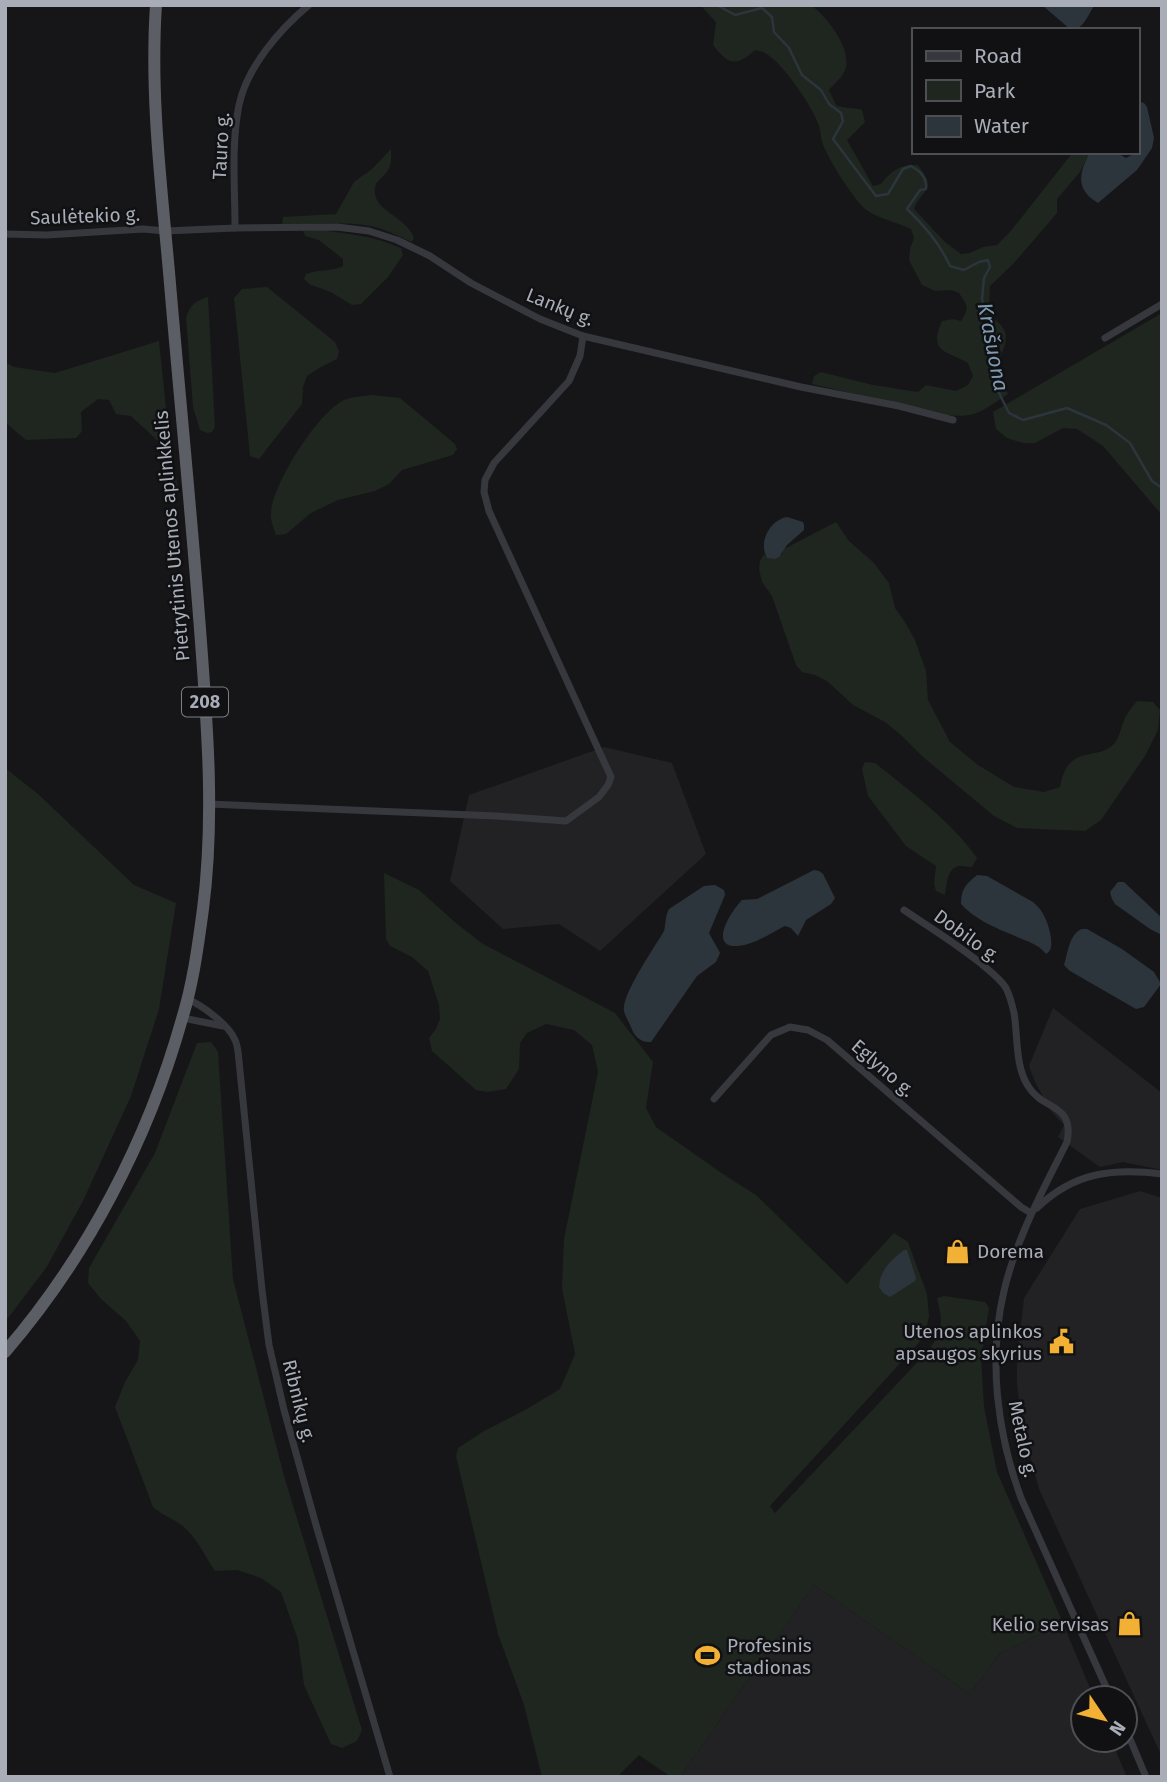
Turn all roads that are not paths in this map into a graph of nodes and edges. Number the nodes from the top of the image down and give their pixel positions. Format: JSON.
{"nodes":[{"id":1,"x":156,"y":5,"type":"edge"},
{"id":2,"x":309,"y":5,"type":"edge"},
{"id":3,"x":235,"y":228,"type":"junction"},
{"id":4,"x":165,"y":231,"type":"junction"},
{"id":5,"x":5,"y":234,"type":"edge"},
{"id":6,"x":1162,"y":304,"type":"edge"},
{"id":7,"x":583,"y":336,"type":"junction"},
{"id":8,"x":1105,"y":338,"type":"dead end"},
{"id":9,"x":953,"y":420,"type":"dead end"},
{"id":10,"x":209,"y":804,"type":"junction"},
{"id":11,"x":904,"y":910,"type":"dead end"},
{"id":12,"x":187,"y":999,"type":"junction"},
{"id":13,"x":183,"y":1018,"type":"junction"},
{"id":14,"x":223,"y":1026,"type":"junction"},
{"id":15,"x":714,"y":1098,"type":"dead end"},
{"id":16,"x":1162,"y":1174,"type":"edge"},
{"id":17,"x":1031,"y":1213,"type":"junction"},
{"id":18,"x":5,"y":1352,"type":"edge"},
{"id":19,"x":1105,"y":1684,"type":"edge"},
{"id":20,"x":1136,"y":1754,"type":"edge"},
{"id":21,"x":390,"y":1777,"type":"edge"},
{"id":22,"x":1146,"y":1777,"type":"edge"}],
"edges":[{"from":1,"to":4,"type":"highway","name":"Pietrytinis Utenos aplinkkelis","number":"208"},
{"from":2,"to":3,"type":"street","name":"Tauro g."},
{"from":3,"to":4,"type":"street","name":"Lankų g."},
{"from":3,"to":7,"type":"street","name":"Lankų g."},
{"from":4,"to":5,"type":"street","name":"Saulėtekio g."},
{"from":4,"to":10,"type":"highway","name":"Pietrytinis Utenos aplinkkelis","number":"208"},
{"from":6,"to":8,"type":"street"},
{"from":7,"to":9,"type":"street","name":"Lankų g."},
{"from":7,"to":10,"type":"street"},
{"from":10,"to":12,"type":"highway","name":"Pietrytinis Utenos aplinkkelis","number":"208"},
{"from":11,"to":17,"type":"street","name":"Dobilo g."},
{"from":12,"to":13,"type":"highway","name":"Pietrytinis Utenos aplinkkelis","number":"208"},
{"from":12,"to":14,"type":"street"},
{"from":13,"to":14,"type":"street"},
{"from":13,"to":18,"type":"highway","name":"Pietrytinis Utenos aplinkkelis","number":"208"},
{"from":14,"to":21,"type":"street","name":"Ribnikų g."},
{"from":15,"to":17,"type":"street","name":"Eglyno g."},
{"from":16,"to":17,"type":"street"},
{"from":17,"to":19,"type":"street","name":"Metalo g."},
{"from":20,"to":22,"type":"street"}]}
